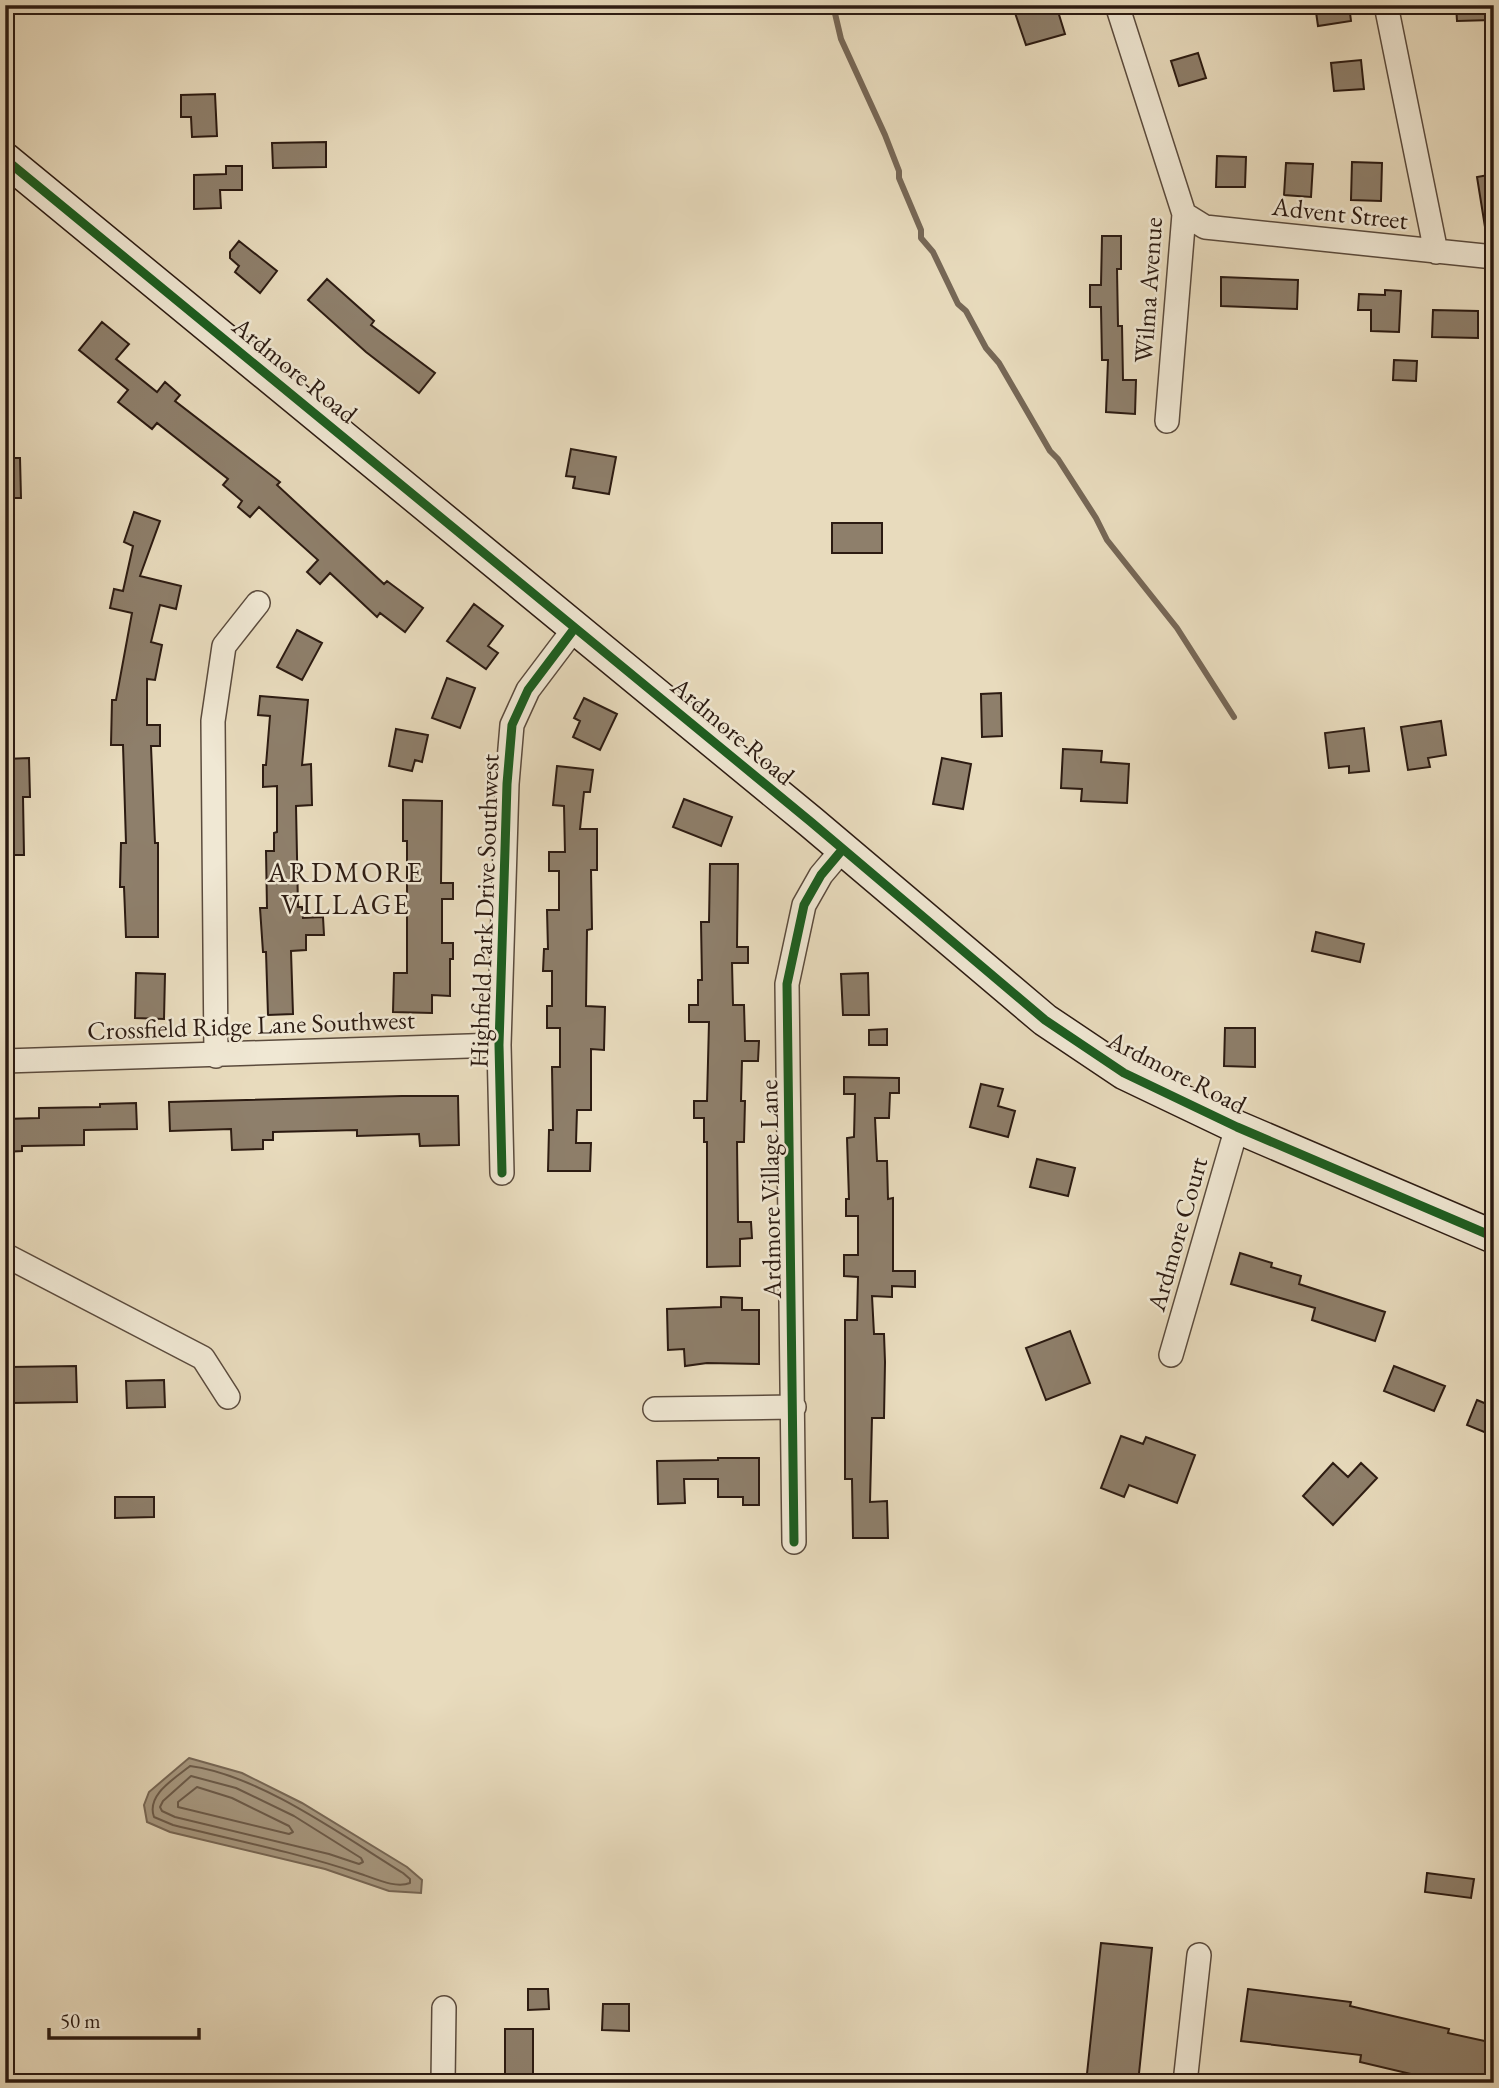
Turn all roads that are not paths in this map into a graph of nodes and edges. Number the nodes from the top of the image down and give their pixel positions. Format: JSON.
{"nodes":[{"id":1,"x":1117,"y":5,"type":"edge"},
{"id":2,"x":1387,"y":5,"type":"edge"},
{"id":3,"x":5,"y":159,"type":"edge"},
{"id":4,"x":1184,"y":214,"type":"junction"},
{"id":5,"x":1436,"y":252,"type":"junction"},
{"id":6,"x":1494,"y":257,"type":"edge"},
{"id":7,"x":1167,"y":421,"type":"dead end"},
{"id":8,"x":258,"y":603,"type":"dead end"},
{"id":9,"x":574,"y":629,"type":"junction"},
{"id":10,"x":842,"y":850,"type":"junction"},
{"id":11,"x":499,"y":1045,"type":"junction"},
{"id":12,"x":216,"y":1056,"type":"junction"},
{"id":13,"x":5,"y":1062,"type":"edge"},
{"id":14,"x":1237,"y":1127,"type":"junction"},
{"id":15,"x":502,"y":1173,"type":"dead end"},
{"id":16,"x":1494,"y":1237,"type":"edge"},
{"id":17,"x":5,"y":1255,"type":"edge"},
{"id":18,"x":1171,"y":1355,"type":"dead end"},
{"id":19,"x":228,"y":1397,"type":"dead end"},
{"id":20,"x":794,"y":1407,"type":"junction"},
{"id":21,"x":655,"y":1409,"type":"dead end"},
{"id":22,"x":794,"y":1542,"type":"dead end"},
{"id":23,"x":1199,"y":1955,"type":"dead end"},
{"id":24,"x":444,"y":2008,"type":"dead end"},
{"id":25,"x":443,"y":2083,"type":"edge"},
{"id":26,"x":1185,"y":2083,"type":"edge"}],
"edges":[{"from":1,"to":4,"type":"street","name":"Wilma Avenue"},
{"from":2,"to":5,"type":"street"},
{"from":3,"to":9,"type":"street","name":"Ardmore Road"},
{"from":4,"to":5,"type":"street","name":"Advent Street"},
{"from":4,"to":7,"type":"street","name":"Wilma Avenue"},
{"from":5,"to":6,"type":"street","name":"Advent Street"},
{"from":8,"to":12,"type":"street"},
{"from":9,"to":10,"type":"street","name":"Ardmore Road"},
{"from":9,"to":11,"type":"street","name":"Highfield Park Drive Southwest"},
{"from":10,"to":14,"type":"street","name":"Ardmore Road"},
{"from":10,"to":20,"type":"street","name":"Ardmore Village Lane"},
{"from":11,"to":12,"type":"street","name":"Crossfield Ridge Lane Southwest"},
{"from":11,"to":15,"type":"street","name":"Highfield Park Drive Southwest"},
{"from":12,"to":13,"type":"street","name":"Crossfield Ridge Lane Southwest"},
{"from":14,"to":16,"type":"street","name":"Ardmore Road"},
{"from":14,"to":18,"type":"street","name":"Ardmore Court"},
{"from":17,"to":19,"type":"street"},
{"from":20,"to":21,"type":"street"},
{"from":20,"to":22,"type":"street","name":"Ardmore Village Lane"},
{"from":23,"to":26,"type":"street"},
{"from":24,"to":25,"type":"street"}]}
